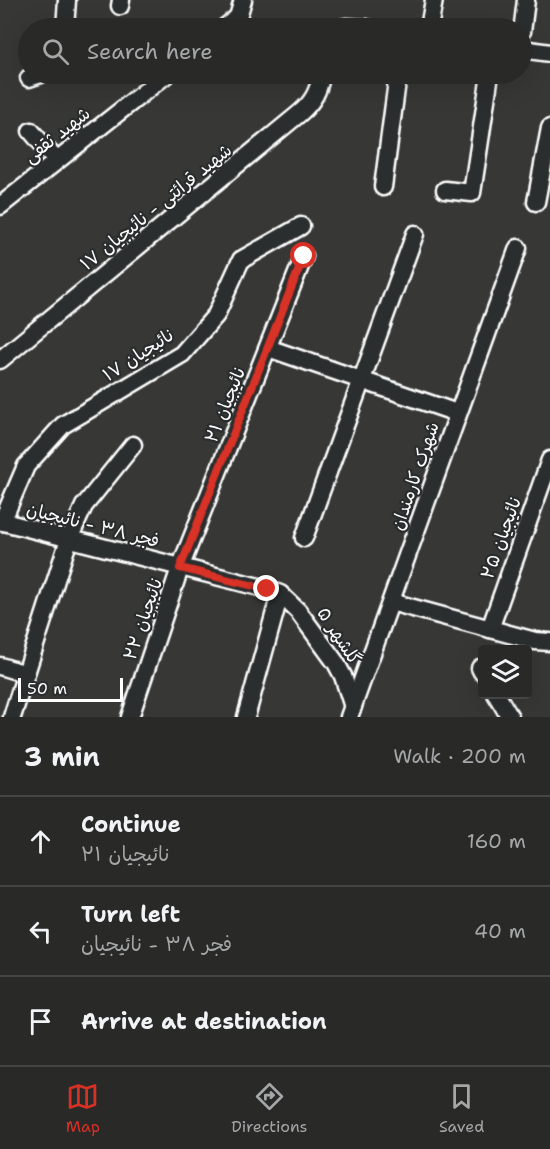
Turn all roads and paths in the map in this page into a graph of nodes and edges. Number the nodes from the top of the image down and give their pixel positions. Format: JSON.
{"nodes":[{"id":1,"x":67,"y":0,"type":"edge"},
{"id":2,"x":434,"y":0,"type":"edge"},
{"id":3,"x":526,"y":0,"type":"edge"},
{"id":4,"x":243,"y":2,"type":"edge"},
{"id":5,"x":66,"y":18,"type":"edge"},
{"id":6,"x":237,"y":18,"type":"edge"},
{"id":7,"x":431,"y":18,"type":"edge"},
{"id":8,"x":524,"y":18,"type":"edge"},
{"id":9,"x":532,"y":50,"type":"edge"},
{"id":10,"x":550,"y":53,"type":"edge"},
{"id":11,"x":154,"y":84,"type":"edge"},
{"id":12,"x":319,"y":84,"type":"edge"},
{"id":13,"x":397,"y":84,"type":"edge"},
{"id":14,"x":488,"y":84,"type":"edge"},
{"id":15,"x":550,"y":128,"type":"edge"},
{"id":16,"x":31,"y":131,"type":"dead end"},
{"id":17,"x":56,"y":160,"type":"junction"},
{"id":18,"x":383,"y":187,"type":"dead end"},
{"id":19,"x":445,"y":190,"type":"dead end"},
{"id":20,"x":536,"y":202,"type":"dead end"},
{"id":21,"x":0,"y":206,"type":"edge"},
{"id":22,"x":301,"y":226,"type":"dead end"},
{"id":23,"x":415,"y":234,"type":"dead end"},
{"id":24,"x":518,"y":248,"type":"dead end"},
{"id":25,"x":304,"y":256,"type":"dead end"},
{"id":26,"x":268,"y":348,"type":"junction"},
{"id":27,"x":0,"y":360,"type":"edge"},
{"id":28,"x":362,"y":381,"type":"junction"},
{"id":29,"x":457,"y":413,"type":"junction"},
{"id":30,"x":133,"y":445,"type":"dead end"},
{"id":31,"x":550,"y":460,"type":"edge"},
{"id":32,"x":545,"y":490,"type":"edge"},
{"id":33,"x":1,"y":522,"type":"edge"},
{"id":34,"x":304,"y":538,"type":"dead end"},
{"id":35,"x":69,"y":539,"type":"junction"},
{"id":36,"x":180,"y":568,"type":"junction"},
{"id":37,"x":280,"y":594,"type":"junction"},
{"id":38,"x":391,"y":603,"type":"junction"},
{"id":39,"x":490,"y":629,"type":"junction"},
{"id":40,"x":543,"y":641,"type":"edge"},
{"id":41,"x":0,"y":666,"type":"edge"},
{"id":42,"x":26,"y":674,"type":"junction"},
{"id":43,"x":499,"y":699,"type":"edge"},
{"id":44,"x":351,"y":712,"type":"edge"},
{"id":45,"x":12,"y":717,"type":"edge"},
{"id":46,"x":130,"y":717,"type":"edge"},
{"id":47,"x":246,"y":717,"type":"edge"},
{"id":48,"x":510,"y":717,"type":"edge"}],
"edges":[{"from":1,"to":5,"type":"street"},
{"from":2,"to":7,"type":"street"},
{"from":3,"to":8,"type":"street"},
{"from":4,"to":6,"type":"street"},
{"from":9,"to":10,"type":"street"},
{"from":11,"to":17,"type":"street","name":"شهید ثقفی"},
{"from":12,"to":27,"type":"street","name":"شهید قرائتی - نائیجیان ۱۷"},
{"from":13,"to":18,"type":"street"},
{"from":14,"to":19,"type":"street"},
{"from":15,"to":20,"type":"street"},
{"from":16,"to":17,"type":"street"},
{"from":17,"to":21,"type":"street","name":"شهید ثقفی"},
{"from":22,"to":33,"type":"street","name":"نائیجیان ۱۷"},
{"from":23,"to":28,"type":"street"},
{"from":24,"to":29,"type":"street","name":"شهرک کارمندان"},
{"from":25,"to":26,"type":"street","name":"نائیجیان ۲۱"},
{"from":26,"to":28,"type":"street"},
{"from":26,"to":36,"type":"street","name":"نائیجیان ۲۱"},
{"from":28,"to":29,"type":"street"},
{"from":28,"to":34,"type":"street"},
{"from":29,"to":38,"type":"street","name":"شهرک کارمندان"},
{"from":30,"to":35,"type":"street"},
{"from":31,"to":32,"type":"street","name":"نائیجیان ۲۵"},
{"from":32,"to":39,"type":"street","name":"نائیجیان ۲۵"},
{"from":33,"to":35,"type":"street","name":"فجر ۳۸ - نائیجیان"},
{"from":35,"to":36,"type":"street","name":"فجر ۳۸ - نائیجیان"},
{"from":35,"to":42,"type":"street"},
{"from":36,"to":37,"type":"street","name":"فجر ۳۸ - نائیجیان"},
{"from":36,"to":46,"type":"street","name":"نائیجیان ۲۲"},
{"from":37,"to":44,"type":"street","name":"گلشهر ۵"},
{"from":37,"to":47,"type":"street"},
{"from":38,"to":39,"type":"street"},
{"from":38,"to":44,"type":"street","name":"شهرک کارمندان"},
{"from":39,"to":40,"type":"street"},
{"from":41,"to":42,"type":"street"},
{"from":42,"to":45,"type":"street"},
{"from":43,"to":48,"type":"street"}]}
